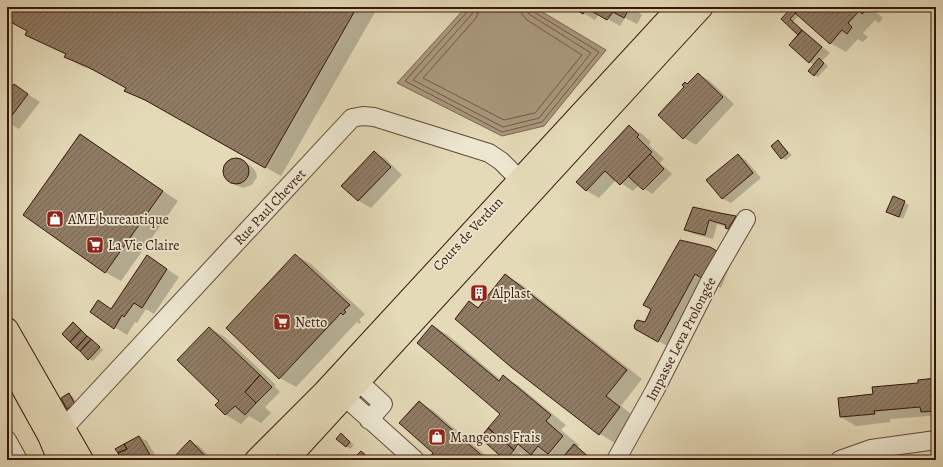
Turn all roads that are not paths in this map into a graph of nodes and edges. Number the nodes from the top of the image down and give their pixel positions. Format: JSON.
{"nodes":[{"id":1,"x":679,"y":7,"type":"edge"},
{"id":2,"x":702,"y":7,"type":"edge"},
{"id":3,"x":519,"y":179,"type":"junction"},
{"id":4,"x":746,"y":219,"type":"dead end"},
{"id":5,"x":7,"y":329,"type":"edge"},
{"id":6,"x":7,"y":360,"type":"edge"},
{"id":7,"x":358,"y":380,"type":"junction"},
{"id":8,"x":344,"y":396,"type":"junction"},
{"id":9,"x":369,"y":420,"type":"junction"},
{"id":10,"x":63,"y":429,"type":"junction"},
{"id":11,"x":7,"y":440,"type":"edge"},
{"id":12,"x":936,"y":440,"type":"edge"},
{"id":13,"x":18,"y":460,"type":"edge"},
{"id":14,"x":59,"y":460,"type":"edge"},
{"id":15,"x":82,"y":460,"type":"edge"},
{"id":16,"x":256,"y":460,"type":"edge"},
{"id":17,"x":287,"y":460,"type":"edge"},
{"id":18,"x":415,"y":460,"type":"edge"},
{"id":19,"x":616,"y":460,"type":"edge"},
{"id":20,"x":840,"y":460,"type":"edge"}],
"edges":[{"from":1,"to":3,"type":"main road","name":"Cours de Verdun"},
{"from":2,"to":7,"type":"main road","name":"Cours de Verdun"},
{"from":3,"to":10,"type":"street","name":"Rue Paul Chevret"},
{"from":3,"to":16,"type":"main road","name":"Cours de Verdun"},
{"from":4,"to":19,"type":"street","name":"Impasse Leva Prolongée"},
{"from":5,"to":10,"type":"main road"},
{"from":6,"to":14,"type":"main road"},
{"from":7,"to":8,"type":"main road","name":"Cours de Verdun"},
{"from":7,"to":9,"type":"street"},
{"from":8,"to":9,"type":"street"},
{"from":8,"to":17,"type":"main road","name":"Cours de Verdun"},
{"from":9,"to":18,"type":"street"},
{"from":10,"to":15,"type":"main road"},
{"from":11,"to":13,"type":"street"},
{"from":12,"to":20,"type":"street"}]}
